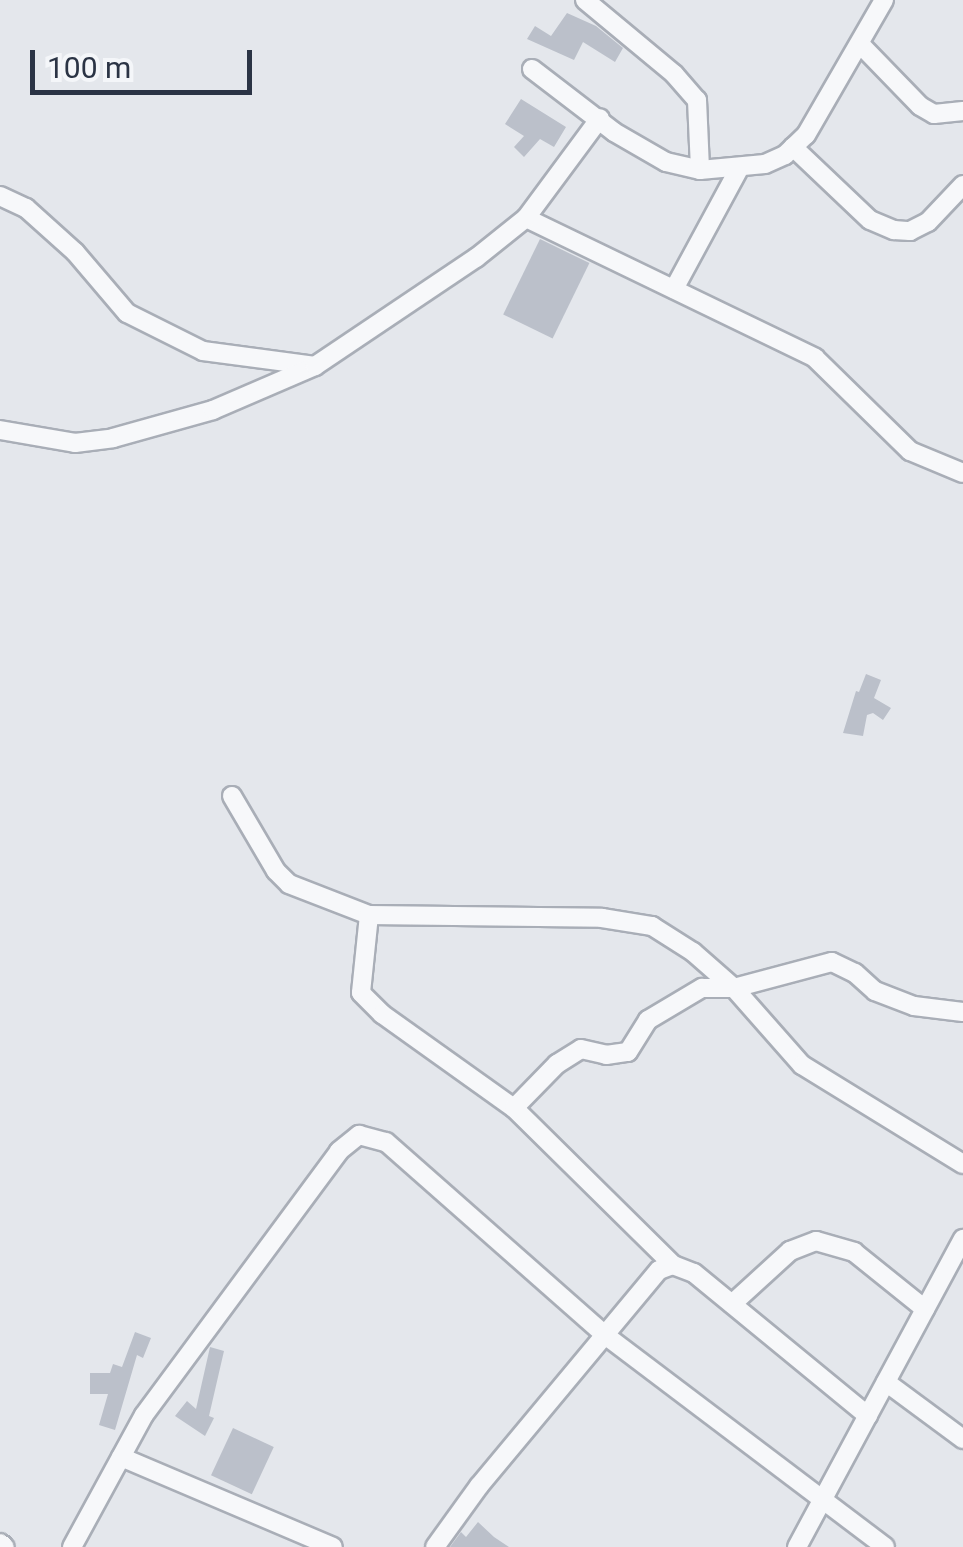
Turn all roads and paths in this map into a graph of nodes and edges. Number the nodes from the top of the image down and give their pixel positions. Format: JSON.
{"nodes":[{"id":1,"x":585,"y":0,"type":"edge"},
{"id":2,"x":884,"y":0,"type":"edge"},
{"id":3,"x":860,"y":44,"type":"junction"},
{"id":4,"x":532,"y":69,"type":"dead end"},
{"id":5,"x":963,"y":111,"type":"edge"},
{"id":6,"x":600,"y":118,"type":"junction"},
{"id":7,"x":793,"y":148,"type":"junction"},
{"id":8,"x":740,"y":168,"type":"junction"},
{"id":9,"x":700,"y":170,"type":"junction"},
{"id":10,"x":963,"y":185,"type":"edge"},
{"id":11,"x":0,"y":196,"type":"edge"},
{"id":12,"x":526,"y":218,"type":"junction"},
{"id":13,"x":674,"y":289,"type":"junction"},
{"id":14,"x":315,"y":366,"type":"junction"},
{"id":15,"x":0,"y":430,"type":"edge"},
{"id":16,"x":963,"y":473,"type":"edge"},
{"id":17,"x":232,"y":796,"type":"dead end"},
{"id":18,"x":369,"y":914,"type":"junction"},
{"id":19,"x":734,"y":988,"type":"junction"},
{"id":20,"x":963,"y":1012,"type":"edge"},
{"id":21,"x":514,"y":1108,"type":"junction"},
{"id":22,"x":963,"y":1164,"type":"edge"},
{"id":23,"x":961,"y":1246,"type":"edge"},
{"id":24,"x":673,"y":1265,"type":"junction"},
{"id":25,"x":732,"y":1304,"type":"junction"},
{"id":26,"x":925,"y":1309,"type":"junction"},
{"id":27,"x":605,"y":1335,"type":"junction"},
{"id":28,"x":886,"y":1382,"type":"junction"},
{"id":29,"x":868,"y":1416,"type":"junction"},
{"id":30,"x":963,"y":1439,"type":"edge"},
{"id":31,"x":121,"y":1457,"type":"junction"},
{"id":32,"x":822,"y":1500,"type":"junction"},
{"id":33,"x":72,"y":1547,"type":"edge"},
{"id":34,"x":334,"y":1547,"type":"edge"},
{"id":35,"x":435,"y":1547,"type":"edge"},
{"id":36,"x":797,"y":1547,"type":"edge"},
{"id":37,"x":885,"y":1547,"type":"edge"}],
"edges":[{"from":1,"to":9,"type":"street"},
{"from":2,"to":3,"type":"street"},
{"from":3,"to":5,"type":"street"},
{"from":3,"to":7,"type":"street"},
{"from":4,"to":6,"type":"street"},
{"from":6,"to":9,"type":"street"},
{"from":6,"to":12,"type":"street"},
{"from":7,"to":8,"type":"street"},
{"from":7,"to":10,"type":"street"},
{"from":8,"to":9,"type":"street"},
{"from":8,"to":13,"type":"street"},
{"from":11,"to":14,"type":"street"},
{"from":12,"to":13,"type":"street"},
{"from":12,"to":14,"type":"street"},
{"from":13,"to":16,"type":"street"},
{"from":14,"to":15,"type":"street"},
{"from":17,"to":18,"type":"street"},
{"from":18,"to":19,"type":"street"},
{"from":18,"to":21,"type":"street"},
{"from":19,"to":20,"type":"street"},
{"from":19,"to":21,"type":"street"},
{"from":19,"to":22,"type":"street"},
{"from":21,"to":24,"type":"street"},
{"from":23,"to":26,"type":"street"},
{"from":24,"to":25,"type":"street"},
{"from":24,"to":27,"type":"street"},
{"from":25,"to":26,"type":"street"},
{"from":25,"to":29,"type":"street"},
{"from":26,"to":28,"type":"street"},
{"from":27,"to":31,"type":"street"},
{"from":27,"to":32,"type":"street"},
{"from":27,"to":35,"type":"street"},
{"from":28,"to":29,"type":"street"},
{"from":28,"to":30,"type":"street"},
{"from":29,"to":32,"type":"street"},
{"from":31,"to":33,"type":"street"},
{"from":31,"to":34,"type":"street"},
{"from":32,"to":36,"type":"street"},
{"from":32,"to":37,"type":"street"}]}
